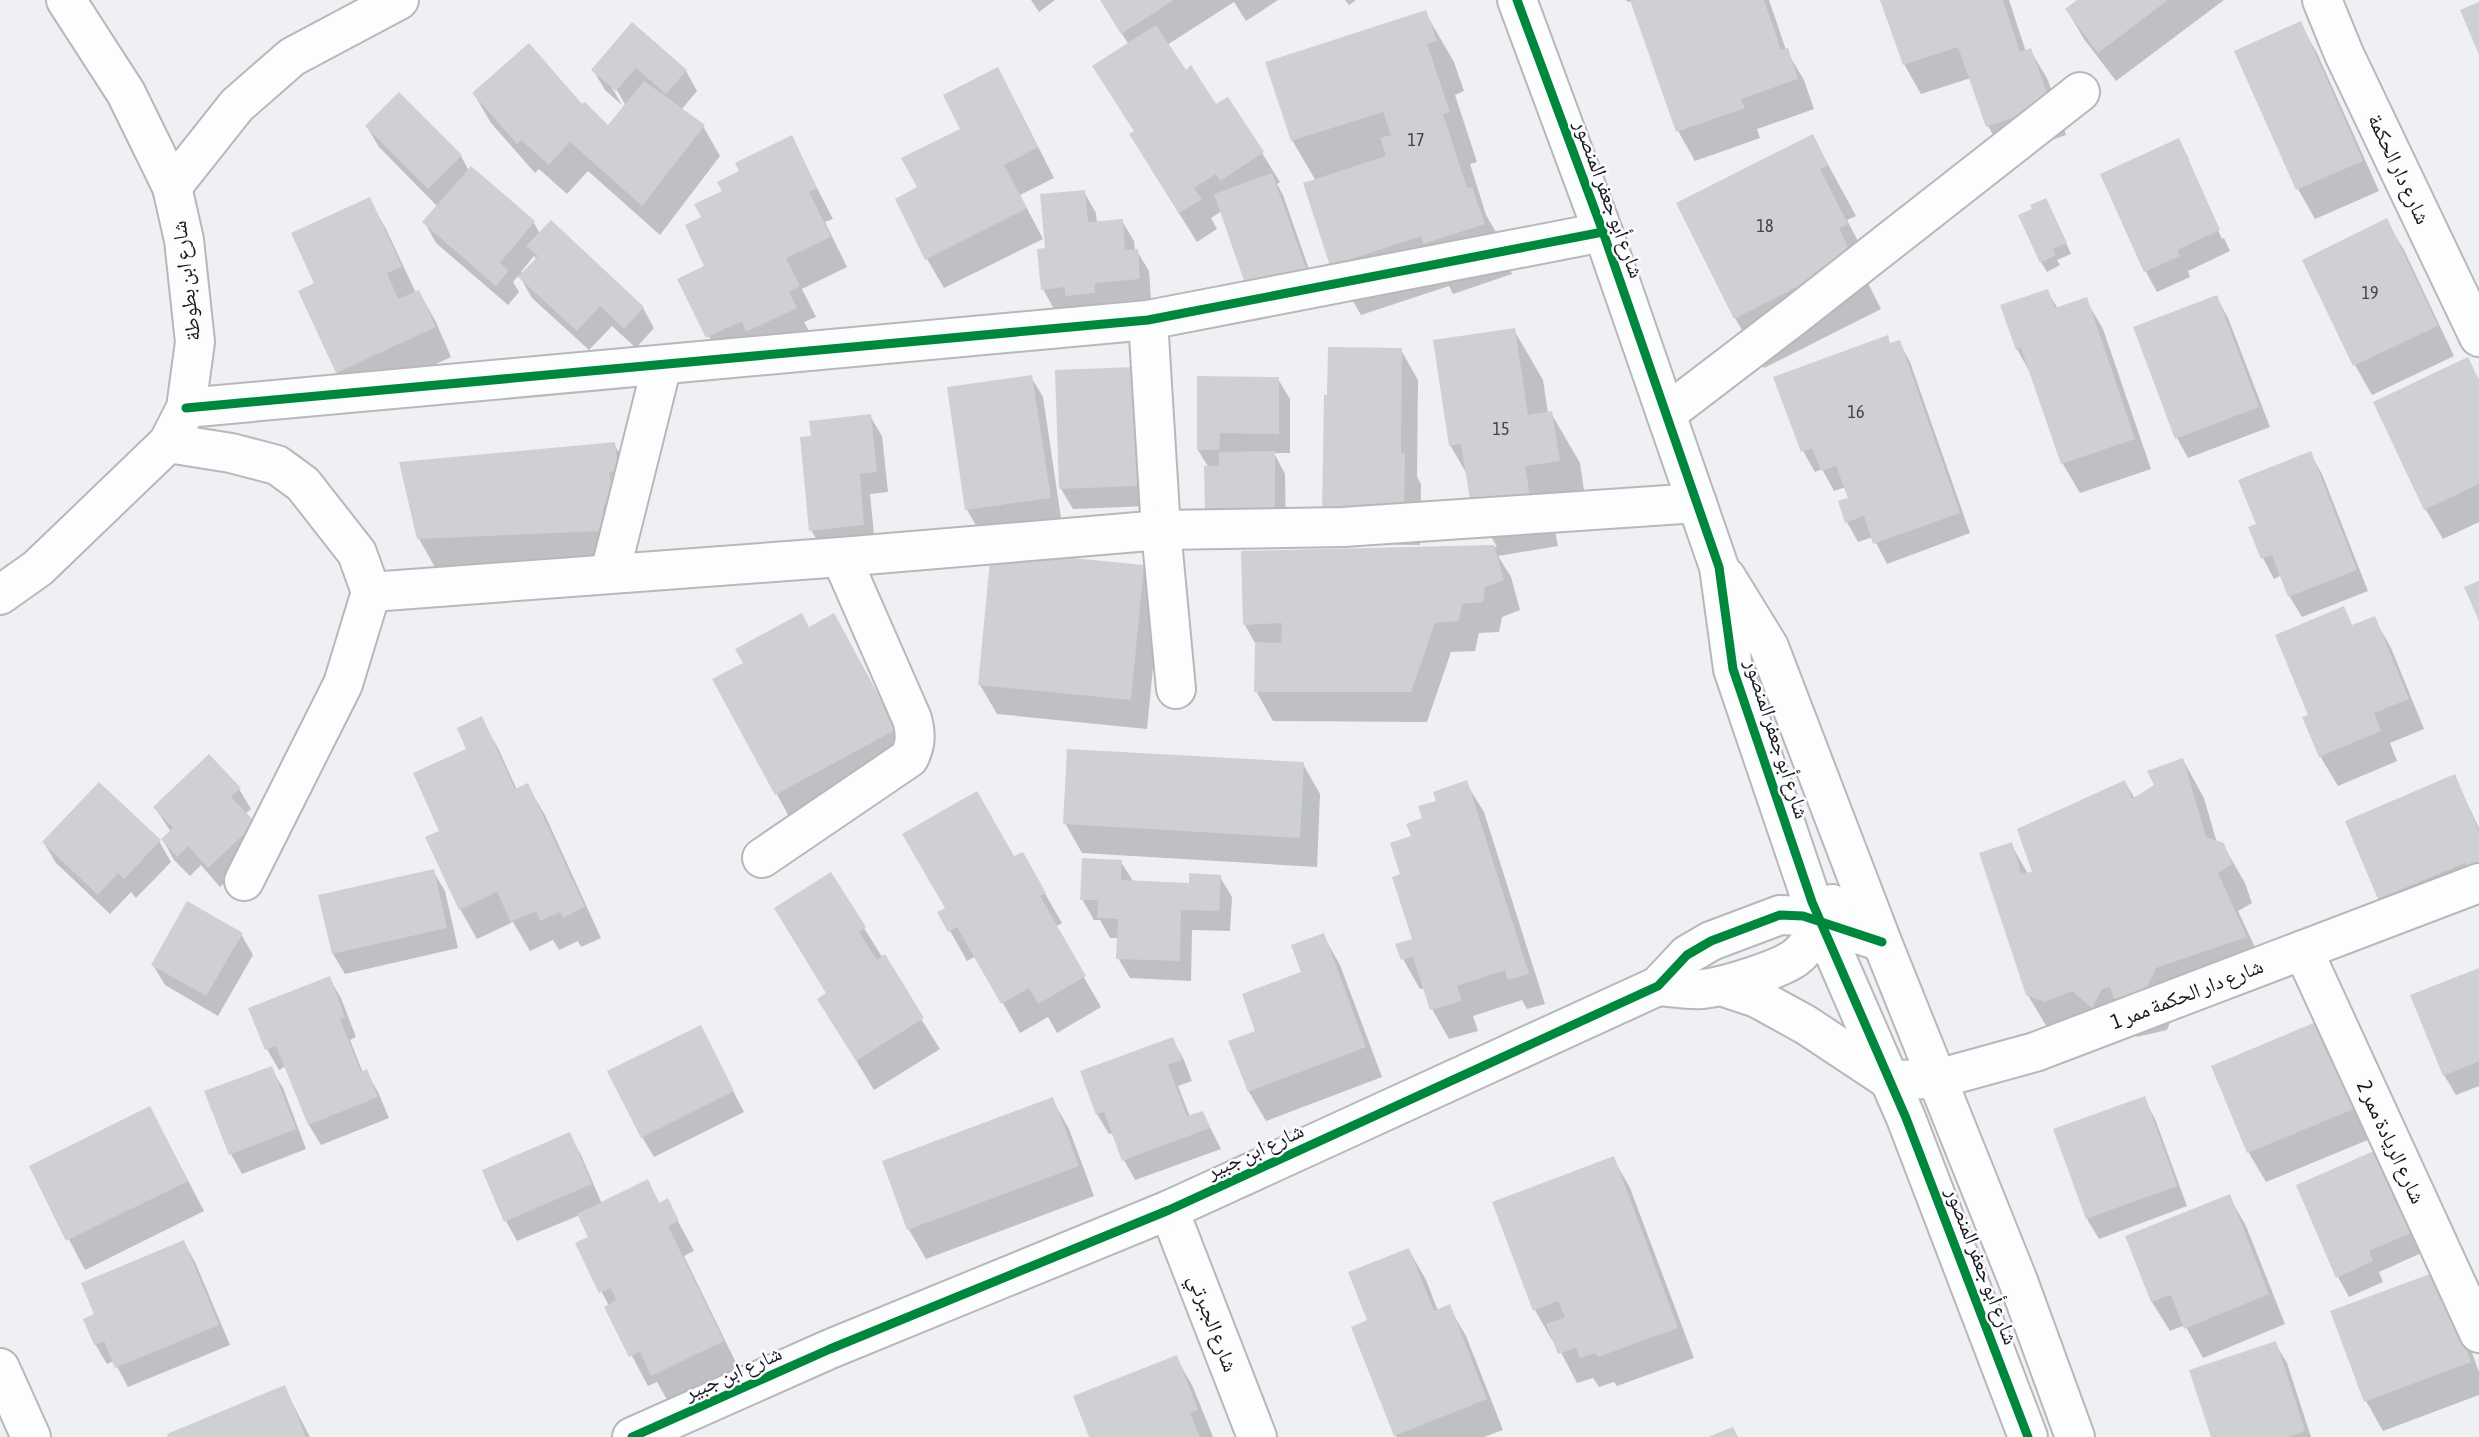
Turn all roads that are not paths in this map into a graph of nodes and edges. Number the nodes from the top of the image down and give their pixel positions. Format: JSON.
{"nodes":[{"id":1,"x":65,"y":0,"type":"edge"},
{"id":2,"x":399,"y":0,"type":"edge"},
{"id":3,"x":1517,"y":0,"type":"edge"},
{"id":4,"x":2322,"y":0,"type":"edge"},
{"id":5,"x":2080,"y":92,"type":"dead end"},
{"id":6,"x":172,"y":187,"type":"junction"},
{"id":7,"x":1603,"y":232,"type":"junction"},
{"id":8,"x":1148,"y":320,"type":"junction"},
{"id":9,"x":2477,"y":328,"type":"edge"},
{"id":10,"x":662,"y":365,"type":"junction"},
{"id":11,"x":186,"y":408,"type":"junction"},
{"id":12,"x":1666,"y":414,"type":"junction"},
{"id":13,"x":168,"y":443,"type":"junction"},
{"id":14,"x":1697,"y":503,"type":"junction"},
{"id":15,"x":1161,"y":530,"type":"junction"},
{"id":16,"x":841,"y":557,"type":"junction"},
{"id":17,"x":1719,"y":567,"type":"junction"},
{"id":18,"x":610,"y":573,"type":"junction"},
{"id":19,"x":371,"y":592,"type":"junction"},
{"id":20,"x":0,"y":595,"type":"edge"},
{"id":21,"x":1176,"y":689,"type":"dead end"},
{"id":22,"x":762,"y":858,"type":"dead end"},
{"id":23,"x":1854,"y":867,"type":"junction"},
{"id":24,"x":244,"y":881,"type":"dead end"},
{"id":25,"x":2479,"y":883,"type":"edge"},
{"id":26,"x":1821,"y":922,"type":"junction"},
{"id":27,"x":1882,"y":942,"type":"junction"},
{"id":28,"x":2304,"y":950,"type":"junction"},
{"id":29,"x":1658,"y":986,"type":"junction"},
{"id":30,"x":1721,"y":986,"type":"junction"},
{"id":31,"x":1937,"y":1079,"type":"junction"},
{"id":32,"x":1889,"y":1080,"type":"junction"},
{"id":33,"x":1169,"y":1210,"type":"junction"},
{"id":34,"x":2479,"y":1333,"type":"edge"},
{"id":35,"x":0,"y":1368,"type":"edge"},
{"id":36,"x":31,"y":1437,"type":"edge"},
{"id":37,"x":632,"y":1437,"type":"edge"},
{"id":38,"x":1257,"y":1437,"type":"edge"},
{"id":39,"x":2028,"y":1437,"type":"edge"},
{"id":40,"x":2075,"y":1437,"type":"edge"}],
"edges":[{"from":1,"to":6,"type":"street","name":"شارع ابن بطوطة"},
{"from":2,"to":6,"type":"street"},
{"from":3,"to":7,"type":"street","name":"شارع أبو جعفر المنصور"},
{"from":4,"to":9,"type":"street","name":"شارع دار الحكمة"},
{"from":5,"to":12,"type":"street"},
{"from":6,"to":11,"type":"street","name":"شارع ابن بطوطة"},
{"from":7,"to":8,"type":"street"},
{"from":7,"to":12,"type":"street","name":"شارع أبو جعفر المنصور"},
{"from":8,"to":10,"type":"street"},
{"from":8,"to":15,"type":"street"},
{"from":10,"to":11,"type":"street"},
{"from":10,"to":18,"type":"street"},
{"from":11,"to":13,"type":"street","name":"شارع ابن بطوطة"},
{"from":12,"to":14,"type":"street","name":"شارع أبو جعفر المنصور"},
{"from":13,"to":19,"type":"street"},
{"from":13,"to":20,"type":"street","name":"شارع ابن بطوطة"},
{"from":14,"to":15,"type":"street"},
{"from":14,"to":17,"type":"street","name":"شارع أبو جعفر المنصور"},
{"from":15,"to":16,"type":"street"},
{"from":15,"to":21,"type":"street"},
{"from":16,"to":18,"type":"street"},
{"from":16,"to":22,"type":"street"},
{"from":17,"to":23,"type":"street","name":"شارع أبو جعفر المنصور"},
{"from":17,"to":26,"type":"street","name":"شارع أبو جعفر المنصور"},
{"from":18,"to":19,"type":"street"},
{"from":19,"to":24,"type":"street"},
{"from":23,"to":26,"type":"street","name":"شارع ابن جبير"},
{"from":23,"to":27,"type":"street","name":"شارع أبو جعفر المنصور"},
{"from":25,"to":28,"type":"street","name":"شارع دار الحكمة ممر 1"},
{"from":26,"to":27,"type":"street","name":"شارع ابن جبير"},
{"from":26,"to":29,"type":"street","name":"شارع ابن جبير"},
{"from":26,"to":30,"type":"street","name":"شارع ابن جبير"},
{"from":26,"to":32,"type":"street","name":"شارع أبو جعفر المنصور"},
{"from":27,"to":31,"type":"street","name":"شارع أبو جعفر المنصور"},
{"from":28,"to":31,"type":"street","name":"شارع دار الحكمة ممر 1"},
{"from":28,"to":34,"type":"street","name":"شارع الريادة ممر 2"},
{"from":29,"to":30,"type":"street","name":"شارع ابن جبير"},
{"from":29,"to":33,"type":"street","name":"شارع ابن جبير"},
{"from":30,"to":32,"type":"street"},
{"from":31,"to":32,"type":"street","name":"شارع دار الحكمة ممر 1"},
{"from":31,"to":40,"type":"street","name":"شارع أبو جعفر المنصور"},
{"from":32,"to":39,"type":"street","name":"شارع أبو جعفر المنصور"},
{"from":33,"to":37,"type":"street","name":"شارع ابن جبير"},
{"from":33,"to":38,"type":"street","name":"شارع الجبرتي"},
{"from":35,"to":36,"type":"street"}]}
